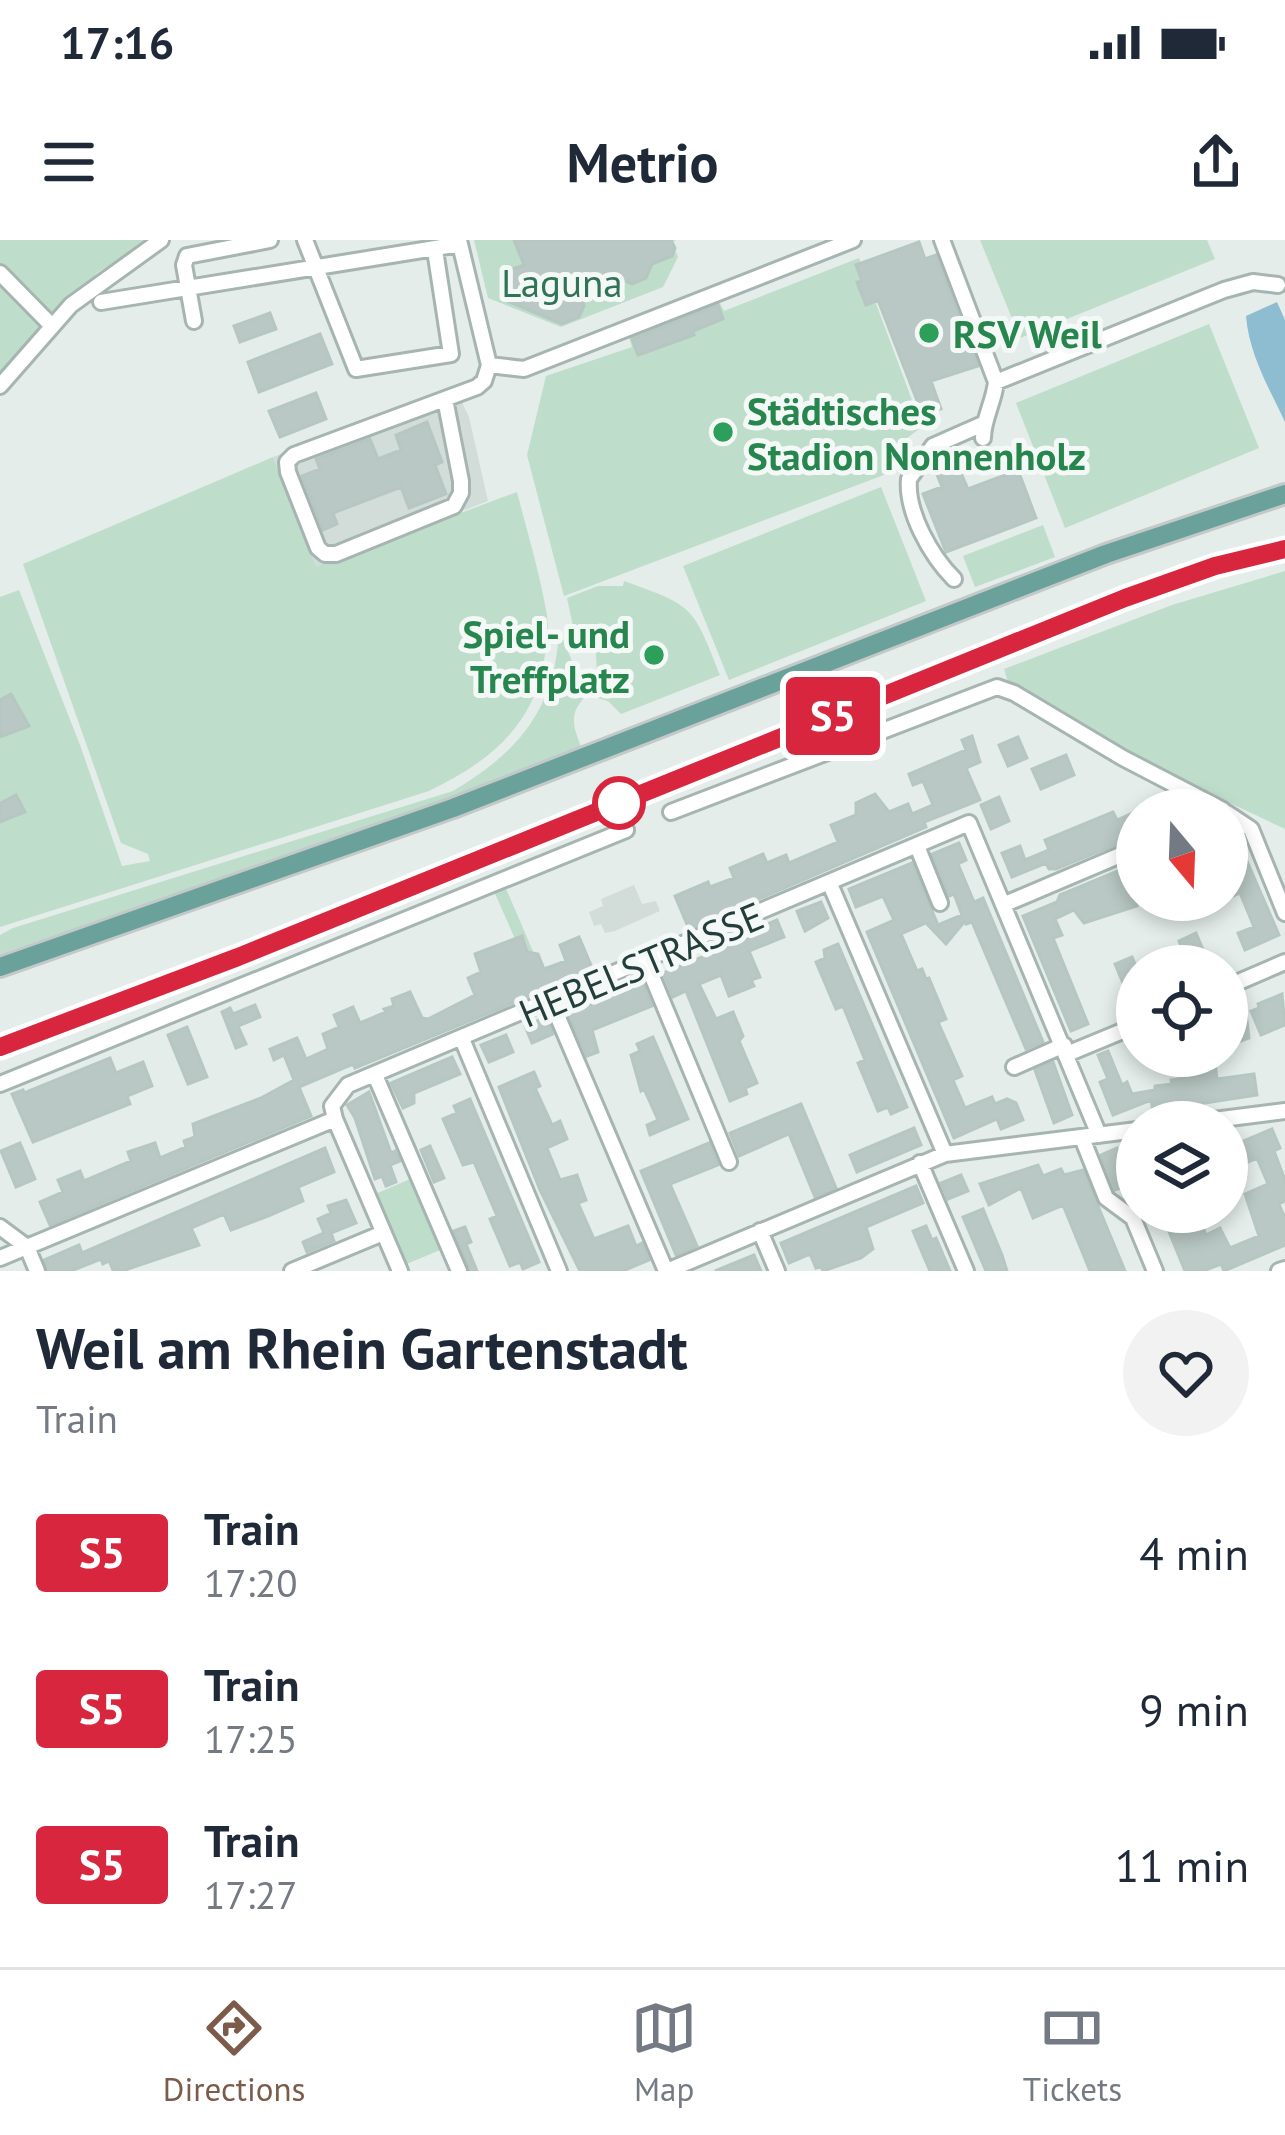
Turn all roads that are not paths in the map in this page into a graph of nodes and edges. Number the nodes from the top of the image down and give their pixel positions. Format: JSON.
{"nodes":[{"id":1,"x":161,"y":240,"type":"edge"},
{"id":2,"x":271,"y":240,"type":"edge"},
{"id":3,"x":304,"y":240,"type":"edge"},
{"id":4,"x":853,"y":240,"type":"edge"},
{"id":5,"x":942,"y":240,"type":"edge"},
{"id":6,"x":460,"y":242,"type":"edge"},
{"id":7,"x":435,"y":250,"type":"junction"},
{"id":8,"x":316,"y":268,"type":"junction"},
{"id":9,"x":0,"y":273,"type":"edge"},
{"id":10,"x":1278,"y":284,"type":"dead end"},
{"id":11,"x":188,"y":288,"type":"junction"},
{"id":12,"x":101,"y":302,"type":"dead end"},
{"id":13,"x":194,"y":322,"type":"dead end"},
{"id":14,"x":52,"y":326,"type":"junction"},
{"id":15,"x":490,"y":364,"type":"junction"},
{"id":16,"x":996,"y":382,"type":"junction"},
{"id":17,"x":0,"y":386,"type":"edge"},
{"id":18,"x":445,"y":399,"type":"junction"},
{"id":19,"x":1285,"y":494,"type":"edge"},
{"id":20,"x":954,"y":579,"type":"dead end"},
{"id":21,"x":1182,"y":789,"type":"edge"},
{"id":22,"x":671,"y":812,"type":"dead end"},
{"id":23,"x":1248,"y":829,"type":"edge"},
{"id":24,"x":626,"y":830,"type":"dead end"},
{"id":25,"x":917,"y":845,"type":"junction"},
{"id":26,"x":1116,"y":857,"type":"edge"},
{"id":27,"x":830,"y":884,"type":"junction"},
{"id":28,"x":940,"y":903,"type":"dead end"},
{"id":29,"x":1005,"y":904,"type":"junction"},
{"id":30,"x":1285,"y":914,"type":"edge"},
{"id":31,"x":646,"y":962,"type":"junction"},
{"id":32,"x":1285,"y":962,"type":"edge"},
{"id":33,"x":0,"y":967,"type":"edge"},
{"id":34,"x":1248,"y":978,"type":"edge"},
{"id":35,"x":551,"y":1001,"type":"junction"},
{"id":36,"x":1116,"y":1032,"type":"edge"},
{"id":37,"x":462,"y":1039,"type":"junction"},
{"id":38,"x":1065,"y":1050,"type":"junction"},
{"id":39,"x":1015,"y":1067,"type":"dead end"},
{"id":40,"x":375,"y":1075,"type":"junction"},
{"id":41,"x":0,"y":1084,"type":"edge"},
{"id":42,"x":1285,"y":1111,"type":"edge"},
{"id":43,"x":1248,"y":1116,"type":"edge"},
{"id":44,"x":335,"y":1119,"type":"junction"},
{"id":45,"x":1116,"y":1133,"type":"edge"},
{"id":46,"x":1090,"y":1136,"type":"junction"},
{"id":47,"x":945,"y":1154,"type":"junction"},
{"id":48,"x":729,"y":1162,"type":"dead end"},
{"id":49,"x":920,"y":1163,"type":"junction"},
{"id":50,"x":0,"y":1227,"type":"edge"},
{"id":51,"x":760,"y":1231,"type":"junction"},
{"id":52,"x":383,"y":1233,"type":"junction"},
{"id":53,"x":27,"y":1246,"type":"junction"},
{"id":54,"x":0,"y":1258,"type":"edge"},
{"id":55,"x":37,"y":1271,"type":"edge"},
{"id":56,"x":292,"y":1271,"type":"edge"},
{"id":57,"x":400,"y":1271,"type":"edge"},
{"id":58,"x":459,"y":1271,"type":"edge"},
{"id":59,"x":559,"y":1271,"type":"edge"},
{"id":60,"x":666,"y":1271,"type":"edge"},
{"id":61,"x":777,"y":1271,"type":"edge"},
{"id":62,"x":966,"y":1271,"type":"edge"},
{"id":63,"x":1155,"y":1271,"type":"edge"}],
"edges":[{"from":1,"to":14,"type":"street"},
{"from":2,"to":11,"type":"street"},
{"from":3,"to":8,"type":"street"},
{"from":4,"to":15,"type":"street"},
{"from":5,"to":16,"type":"street"},
{"from":6,"to":7,"type":"street"},
{"from":6,"to":15,"type":"street"},
{"from":7,"to":8,"type":"street"},
{"from":7,"to":8,"type":"street"},
{"from":8,"to":11,"type":"street"},
{"from":9,"to":14,"type":"street"},
{"from":10,"to":16,"type":"street"},
{"from":11,"to":12,"type":"street"},
{"from":11,"to":13,"type":"street"},
{"from":14,"to":17,"type":"street"},
{"from":15,"to":18,"type":"street"},
{"from":16,"to":20,"type":"street"},
{"from":18,"to":18,"type":"street"},
{"from":19,"to":33,"type":"main road"},
{"from":21,"to":22,"type":"street"},
{"from":23,"to":30,"type":"street"},
{"from":24,"to":41,"type":"street"},
{"from":25,"to":27,"type":"street","name":"HEBELSTRASSE"},
{"from":25,"to":28,"type":"street"},
{"from":25,"to":29,"type":"street","name":"HEBELSTRASSE"},
{"from":26,"to":29,"type":"street"},
{"from":27,"to":31,"type":"street","name":"HEBELSTRASSE"},
{"from":27,"to":47,"type":"street"},
{"from":29,"to":38,"type":"street"},
{"from":31,"to":35,"type":"street","name":"HEBELSTRASSE"},
{"from":31,"to":48,"type":"street"},
{"from":32,"to":34,"type":"street"},
{"from":35,"to":37,"type":"street","name":"HEBELSTRASSE"},
{"from":35,"to":60,"type":"street"},
{"from":36,"to":38,"type":"street"},
{"from":37,"to":40,"type":"street","name":"HEBELSTRASSE"},
{"from":37,"to":59,"type":"street"},
{"from":38,"to":39,"type":"street"},
{"from":38,"to":46,"type":"street"},
{"from":40,"to":44,"type":"street","name":"HEBELSTRASSE"},
{"from":40,"to":58,"type":"street"},
{"from":42,"to":43,"type":"street"},
{"from":44,"to":52,"type":"street"},
{"from":44,"to":53,"type":"street"},
{"from":45,"to":46,"type":"street"},
{"from":46,"to":47,"type":"street"},
{"from":46,"to":63,"type":"street"},
{"from":47,"to":49,"type":"street"},
{"from":49,"to":51,"type":"street"},
{"from":49,"to":62,"type":"street"},
{"from":50,"to":53,"type":"street"},
{"from":51,"to":60,"type":"street"},
{"from":51,"to":61,"type":"street"},
{"from":52,"to":56,"type":"street"},
{"from":52,"to":57,"type":"street"},
{"from":53,"to":54,"type":"street"},
{"from":53,"to":55,"type":"street"}]}
